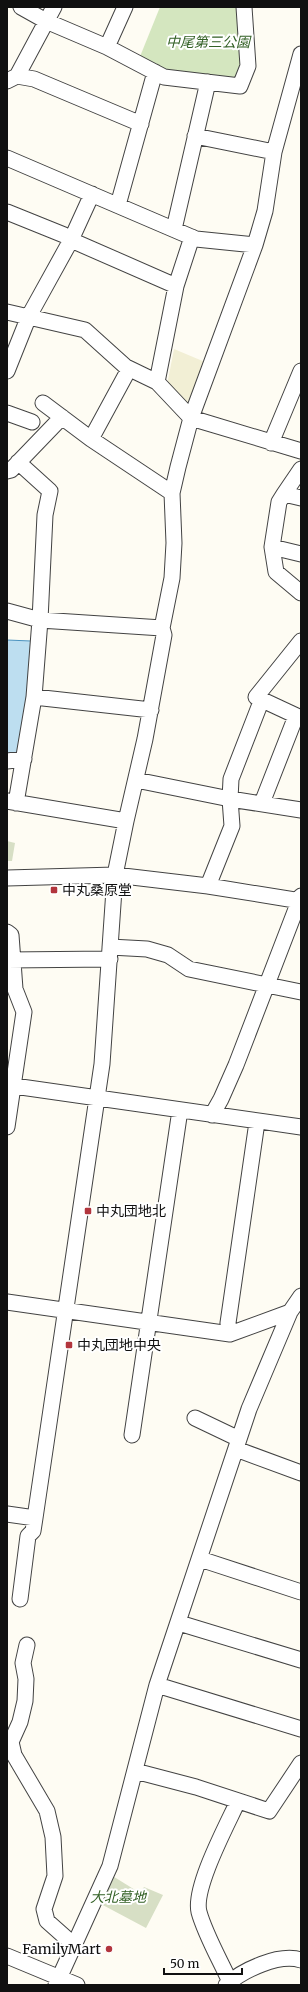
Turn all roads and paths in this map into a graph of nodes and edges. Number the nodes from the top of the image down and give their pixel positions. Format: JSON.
{"nodes":[{"id":1,"x":21,"y":7,"type":"edge"},
{"id":2,"x":54,"y":7,"type":"edge"},
{"id":3,"x":124,"y":7,"type":"edge"},
{"id":4,"x":244,"y":7,"type":"edge"},
{"id":5,"x":46,"y":21,"type":"junction"},
{"id":6,"x":107,"y":47,"type":"junction"},
{"id":7,"x":301,"y":54,"type":"edge"},
{"id":8,"x":155,"y":72,"type":"junction"},
{"id":9,"x":12,"y":78,"type":"edge"},
{"id":10,"x":208,"y":82,"type":"junction"},
{"id":11,"x":141,"y":124,"type":"junction"},
{"id":12,"x":195,"y":136,"type":"junction"},
{"id":13,"x":274,"y":152,"type":"junction"},
{"id":14,"x":7,"y":158,"type":"edge"},
{"id":15,"x":92,"y":194,"type":"junction"},
{"id":16,"x":118,"y":205,"type":"junction"},
{"id":17,"x":7,"y":212,"type":"edge"},
{"id":18,"x":174,"y":229,"type":"junction"},
{"id":19,"x":192,"y":237,"type":"junction"},
{"id":20,"x":71,"y":240,"type":"junction"},
{"id":21,"x":255,"y":245,"type":"junction"},
{"id":22,"x":176,"y":286,"type":"junction"},
{"id":23,"x":7,"y":312,"type":"edge"},
{"id":24,"x":29,"y":316,"type":"junction"},
{"id":25,"x":8,"y":363,"type":"edge"},
{"id":26,"x":129,"y":369,"type":"junction"},
{"id":27,"x":301,"y":371,"type":"edge"},
{"id":28,"x":157,"y":382,"type":"junction"},
{"id":29,"x":43,"y":403,"type":"dead end"},
{"id":30,"x":7,"y":413,"type":"edge"},
{"id":31,"x":62,"y":417,"type":"junction"},
{"id":32,"x":192,"y":418,"type":"junction"},
{"id":33,"x":32,"y":422,"type":"dead end"},
{"id":34,"x":91,"y":439,"type":"junction"},
{"id":35,"x":271,"y":443,"type":"junction"},
{"id":36,"x":301,"y":451,"type":"edge"},
{"id":37,"x":13,"y":466,"type":"edge"},
{"id":38,"x":301,"y":469,"type":"edge"},
{"id":39,"x":172,"y":493,"type":"junction"},
{"id":40,"x":284,"y":494,"type":"junction"},
{"id":41,"x":301,"y":498,"type":"edge"},
{"id":42,"x":272,"y":546,"type":"junction"},
{"id":43,"x":301,"y":554,"type":"edge"},
{"id":44,"x":301,"y":593,"type":"edge"},
{"id":45,"x":7,"y":611,"type":"edge"},
{"id":46,"x":40,"y":620,"type":"junction"},
{"id":47,"x":162,"y":628,"type":"junction"},
{"id":48,"x":301,"y":642,"type":"edge"},
{"id":49,"x":34,"y":697,"type":"junction"},
{"id":50,"x":262,"y":699,"type":"junction"},
{"id":51,"x":151,"y":710,"type":"junction"},
{"id":52,"x":299,"y":717,"type":"edge"},
{"id":53,"x":24,"y":758,"type":"junction"},
{"id":54,"x":7,"y":761,"type":"edge"},
{"id":55,"x":136,"y":780,"type":"junction"},
{"id":56,"x":230,"y":799,"type":"junction"},
{"id":57,"x":12,"y":802,"type":"edge"},
{"id":58,"x":262,"y":804,"type":"junction"},
{"id":59,"x":301,"y":810,"type":"edge"},
{"id":60,"x":126,"y":821,"type":"junction"},
{"id":61,"x":116,"y":875,"type":"junction"},
{"id":62,"x":7,"y":878,"type":"edge"},
{"id":63,"x":208,"y":886,"type":"junction"},
{"id":64,"x":300,"y":899,"type":"edge"},
{"id":65,"x":7,"y":932,"type":"edge"},
{"id":66,"x":110,"y":953,"type":"junction"},
{"id":67,"x":10,"y":959,"type":"edge"},
{"id":68,"x":266,"y":985,"type":"junction"},
{"id":69,"x":301,"y":992,"type":"edge"},
{"id":70,"x":10,"y":1086,"type":"edge"},
{"id":71,"x":97,"y":1099,"type":"junction"},
{"id":72,"x":180,"y":1110,"type":"junction"},
{"id":73,"x":212,"y":1115,"type":"junction"},
{"id":74,"x":258,"y":1122,"type":"junction"},
{"id":75,"x":300,"y":1125,"type":"edge"},
{"id":76,"x":7,"y":1126,"type":"edge"},
{"id":77,"x":7,"y":1302,"type":"edge"},
{"id":78,"x":297,"y":1305,"type":"edge"},
{"id":79,"x":65,"y":1310,"type":"junction"},
{"id":80,"x":148,"y":1322,"type":"junction"},
{"id":81,"x":230,"y":1334,"type":"junction"},
{"id":82,"x":195,"y":1418,"type":"dead end"},
{"id":83,"x":132,"y":1435,"type":"dead end"},
{"id":84,"x":238,"y":1444,"type":"junction"},
{"id":85,"x":301,"y":1473,"type":"edge"},
{"id":86,"x":7,"y":1514,"type":"edge"},
{"id":87,"x":35,"y":1518,"type":"junction"},
{"id":88,"x":200,"y":1559,"type":"junction"},
{"id":89,"x":301,"y":1592,"type":"edge"},
{"id":90,"x":20,"y":1599,"type":"dead end"},
{"id":91,"x":179,"y":1623,"type":"junction"},
{"id":92,"x":27,"y":1645,"type":"dead end"},
{"id":93,"x":301,"y":1660,"type":"edge"},
{"id":94,"x":157,"y":1685,"type":"junction"},
{"id":95,"x":301,"y":1729,"type":"edge"},
{"id":96,"x":301,"y":1763,"type":"edge"},
{"id":97,"x":135,"y":1771,"type":"junction"},
{"id":98,"x":238,"y":1801,"type":"junction"},
{"id":99,"x":74,"y":1945,"type":"junction"},
{"id":100,"x":7,"y":1956,"type":"edge"},
{"id":101,"x":301,"y":1960,"type":"edge"},
{"id":102,"x":57,"y":1981,"type":"edge"},
{"id":103,"x":228,"y":1983,"type":"edge"},
{"id":104,"x":77,"y":1985,"type":"edge"}],
"edges":[{"from":1,"to":5,"type":"street"},
{"from":2,"to":5,"type":"street"},
{"from":3,"to":6,"type":"street"},
{"from":4,"to":10,"type":"street"},
{"from":5,"to":6,"type":"street"},
{"from":5,"to":9,"type":"street"},
{"from":6,"to":8,"type":"street"},
{"from":7,"to":13,"type":"street"},
{"from":8,"to":10,"type":"street"},
{"from":8,"to":11,"type":"street"},
{"from":9,"to":11,"type":"street"},
{"from":10,"to":12,"type":"street"},
{"from":11,"to":16,"type":"street"},
{"from":12,"to":13,"type":"street"},
{"from":12,"to":18,"type":"street"},
{"from":13,"to":21,"type":"street"},
{"from":14,"to":15,"type":"street"},
{"from":15,"to":16,"type":"street"},
{"from":15,"to":20,"type":"street"},
{"from":16,"to":18,"type":"street"},
{"from":17,"to":20,"type":"street"},
{"from":18,"to":19,"type":"street"},
{"from":19,"to":21,"type":"street"},
{"from":19,"to":22,"type":"street"},
{"from":20,"to":22,"type":"street"},
{"from":20,"to":24,"type":"street"},
{"from":21,"to":32,"type":"street"},
{"from":22,"to":28,"type":"street"},
{"from":23,"to":24,"type":"street"},
{"from":24,"to":25,"type":"street"},
{"from":24,"to":26,"type":"street"},
{"from":26,"to":28,"type":"street"},
{"from":26,"to":34,"type":"street"},
{"from":27,"to":35,"type":"street"},
{"from":28,"to":32,"type":"street"},
{"from":29,"to":31,"type":"street"},
{"from":30,"to":33,"type":"street"},
{"from":31,"to":34,"type":"street"},
{"from":31,"to":37,"type":"street"},
{"from":32,"to":35,"type":"street"},
{"from":32,"to":39,"type":"street"},
{"from":34,"to":39,"type":"street"},
{"from":35,"to":36,"type":"street"},
{"from":37,"to":46,"type":"street"},
{"from":38,"to":40,"type":"street"},
{"from":39,"to":47,"type":"street"},
{"from":40,"to":41,"type":"street"},
{"from":40,"to":42,"type":"street"},
{"from":42,"to":43,"type":"street"},
{"from":42,"to":44,"type":"street"},
{"from":45,"to":46,"type":"street"},
{"from":46,"to":47,"type":"street"},
{"from":46,"to":49,"type":"street"},
{"from":47,"to":51,"type":"street"},
{"from":48,"to":50,"type":"street"},
{"from":49,"to":51,"type":"street"},
{"from":49,"to":53,"type":"street"},
{"from":50,"to":52,"type":"street"},
{"from":50,"to":56,"type":"street"},
{"from":51,"to":55,"type":"street"},
{"from":52,"to":58,"type":"street"},
{"from":53,"to":54,"type":"street"},
{"from":53,"to":57,"type":"street"},
{"from":55,"to":56,"type":"street"},
{"from":55,"to":60,"type":"street"},
{"from":56,"to":58,"type":"street"},
{"from":56,"to":63,"type":"street"},
{"from":57,"to":60,"type":"street"},
{"from":58,"to":59,"type":"street"},
{"from":60,"to":61,"type":"street"},
{"from":61,"to":62,"type":"street"},
{"from":61,"to":63,"type":"street"},
{"from":61,"to":66,"type":"street"},
{"from":63,"to":64,"type":"street"},
{"from":64,"to":68,"type":"street"},
{"from":65,"to":67,"type":"street"},
{"from":66,"to":67,"type":"street"},
{"from":66,"to":68,"type":"street"},
{"from":66,"to":71,"type":"street"},
{"from":67,"to":70,"type":"street"},
{"from":68,"to":69,"type":"street"},
{"from":68,"to":73,"type":"street"},
{"from":70,"to":71,"type":"street"},
{"from":70,"to":76,"type":"street"},
{"from":71,"to":72,"type":"street"},
{"from":71,"to":79,"type":"street"},
{"from":72,"to":73,"type":"street"},
{"from":72,"to":80,"type":"street"},
{"from":73,"to":74,"type":"street"},
{"from":74,"to":75,"type":"street"},
{"from":74,"to":81,"type":"street"},
{"from":77,"to":79,"type":"street"},
{"from":78,"to":81,"type":"street"},
{"from":78,"to":84,"type":"street"},
{"from":79,"to":80,"type":"street"},
{"from":79,"to":87,"type":"street"},
{"from":80,"to":81,"type":"street"},
{"from":80,"to":83,"type":"street"},
{"from":82,"to":84,"type":"street"},
{"from":84,"to":85,"type":"street"},
{"from":84,"to":88,"type":"street"},
{"from":86,"to":87,"type":"street"},
{"from":87,"to":90,"type":"street"},
{"from":88,"to":89,"type":"street"},
{"from":88,"to":91,"type":"street"},
{"from":91,"to":93,"type":"street"},
{"from":91,"to":94,"type":"street"},
{"from":92,"to":99,"type":"street"},
{"from":94,"to":95,"type":"street"},
{"from":94,"to":97,"type":"street"},
{"from":96,"to":98,"type":"street"},
{"from":97,"to":98,"type":"street"},
{"from":97,"to":99,"type":"street"},
{"from":98,"to":103,"type":"street"},
{"from":99,"to":102,"type":"street"},
{"from":100,"to":102,"type":"street"},
{"from":101,"to":103,"type":"street"},
{"from":102,"to":104,"type":"street"}]}
